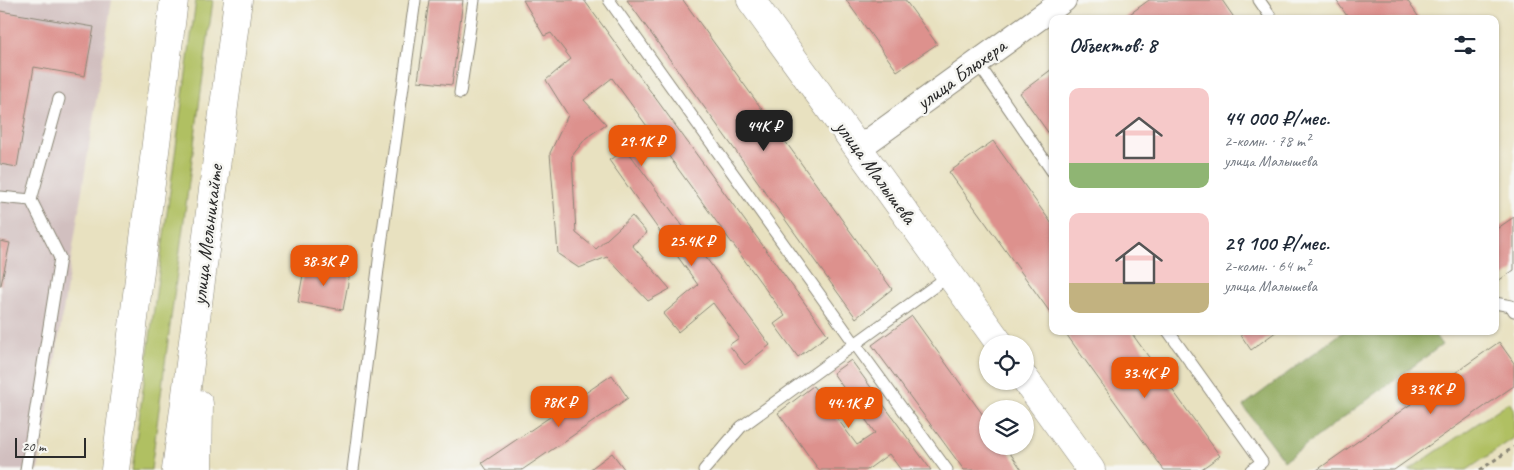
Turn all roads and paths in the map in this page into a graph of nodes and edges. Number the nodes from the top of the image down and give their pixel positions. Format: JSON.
{"nodes":[{"id":1,"x":174,"y":0,"type":"edge"},
{"id":2,"x":238,"y":0,"type":"edge"},
{"id":3,"x":415,"y":0,"type":"edge"},
{"id":4,"x":474,"y":0,"type":"edge"},
{"id":5,"x":610,"y":0,"type":"edge"},
{"id":6,"x":751,"y":0,"type":"edge"},
{"id":7,"x":1064,"y":0,"type":"edge"},
{"id":8,"x":1259,"y":0,"type":"edge"},
{"id":9,"x":1269,"y":15,"type":"edge"},
{"id":10,"x":977,"y":62,"type":"junction"},
{"id":11,"x":460,"y":93,"type":"dead end"},
{"id":12,"x":59,"y":99,"type":"dead end"},
{"id":13,"x":859,"y":148,"type":"junction"},
{"id":14,"x":1049,"y":167,"type":"edge"},
{"id":15,"x":0,"y":197,"type":"edge"},
{"id":16,"x":32,"y":200,"type":"junction"},
{"id":17,"x":950,"y":275,"type":"junction"},
{"id":18,"x":1499,"y":304,"type":"edge"},
{"id":19,"x":1514,"y":311,"type":"edge"},
{"id":20,"x":196,"y":318,"type":"junction"},
{"id":21,"x":993,"y":335,"type":"edge"},
{"id":22,"x":1171,"y":335,"type":"edge"},
{"id":23,"x":855,"y":344,"type":"junction"},
{"id":24,"x":1033,"y":390,"type":"edge"},
{"id":25,"x":1514,"y":447,"type":"edge"},
{"id":26,"x":26,"y":470,"type":"edge"},
{"id":27,"x":115,"y":470,"type":"edge"},
{"id":28,"x":176,"y":470,"type":"edge"},
{"id":29,"x":198,"y":470,"type":"edge"},
{"id":30,"x":353,"y":470,"type":"edge"},
{"id":31,"x":704,"y":470,"type":"edge"},
{"id":32,"x":947,"y":470,"type":"edge"},
{"id":33,"x":1091,"y":470,"type":"edge"},
{"id":34,"x":1251,"y":470,"type":"edge"},
{"id":35,"x":1480,"y":470,"type":"edge"}],
"edges":[{"from":1,"to":27,"type":"main road"},
{"from":2,"to":20,"type":"main road","name":"улица Мельникайте"},
{"from":3,"to":30,"type":"lane"},
{"from":4,"to":11,"type":"lane"},
{"from":5,"to":23,"type":"lane"},
{"from":6,"to":13,"type":"main road","name":"улица Малышева"},
{"from":7,"to":10,"type":"street","name":"улица Блюхера"},
{"from":8,"to":9,"type":"lane"},
{"from":10,"to":13,"type":"street","name":"улица Блюхера"},
{"from":10,"to":14,"type":"lane"},
{"from":12,"to":16,"type":"lane"},
{"from":13,"to":17,"type":"main road","name":"улица Малышева"},
{"from":15,"to":16,"type":"lane"},
{"from":16,"to":26,"type":"lane"},
{"from":17,"to":21,"type":"main road","name":"улица Малышева"},
{"from":17,"to":23,"type":"lane"},
{"from":18,"to":19,"type":"lane"},
{"from":20,"to":28,"type":"main road","name":"улица Мельникайте"},
{"from":20,"to":29,"type":"main road"},
{"from":22,"to":34,"type":"lane"},
{"from":23,"to":31,"type":"lane"},
{"from":23,"to":32,"type":"lane"},
{"from":24,"to":33,"type":"main road"},
{"from":25,"to":35,"type":"path"}]}
